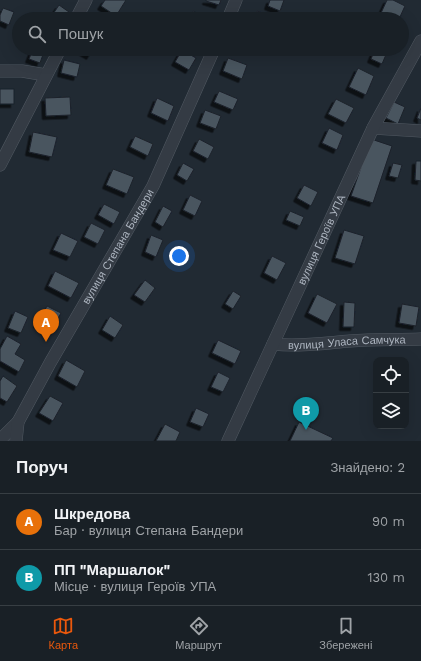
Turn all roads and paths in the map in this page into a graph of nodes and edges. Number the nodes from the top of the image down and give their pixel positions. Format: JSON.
{"nodes":[{"id":1,"x":86,"y":0,"type":"edge"},
{"id":2,"x":236,"y":0,"type":"edge"},
{"id":3,"x":80,"y":12,"type":"edge"},
{"id":4,"x":231,"y":12,"type":"edge"},
{"id":5,"x":421,"y":41,"type":"edge"},
{"id":6,"x":56,"y":56,"type":"edge"},
{"id":7,"x":211,"y":56,"type":"edge"},
{"id":8,"x":0,"y":71,"type":"edge"},
{"id":9,"x":46,"y":75,"type":"junction"},
{"id":10,"x":373,"y":128,"type":"junction"},
{"id":11,"x":421,"y":131,"type":"edge"},
{"id":12,"x":0,"y":165,"type":"edge"},
{"id":13,"x":421,"y":339,"type":"edge"},
{"id":14,"x":273,"y":344,"type":"junction"},
{"id":15,"x":18,"y":422,"type":"junction"},
{"id":16,"x":0,"y":440,"type":"edge"},
{"id":17,"x":16,"y":441,"type":"edge"},
{"id":18,"x":228,"y":441,"type":"edge"}],
"edges":[{"from":1,"to":3,"type":"street"},
{"from":2,"to":4,"type":"street"},
{"from":5,"to":10,"type":"street","name":"вулиця Героїв УПА"},
{"from":6,"to":9,"type":"street"},
{"from":7,"to":15,"type":"street","name":"вулиця Степана Бандери"},
{"from":8,"to":9,"type":"street"},
{"from":9,"to":12,"type":"street"},
{"from":10,"to":11,"type":"street"},
{"from":10,"to":14,"type":"street","name":"вулиця Героїв УПА"},
{"from":13,"to":14,"type":"street","name":"вулиця Уласа Самчука"},
{"from":14,"to":18,"type":"street","name":"вулиця Героїв УПА"},
{"from":15,"to":16,"type":"street"},
{"from":15,"to":17,"type":"street","name":"вулиця Степана Бандери"}]}
